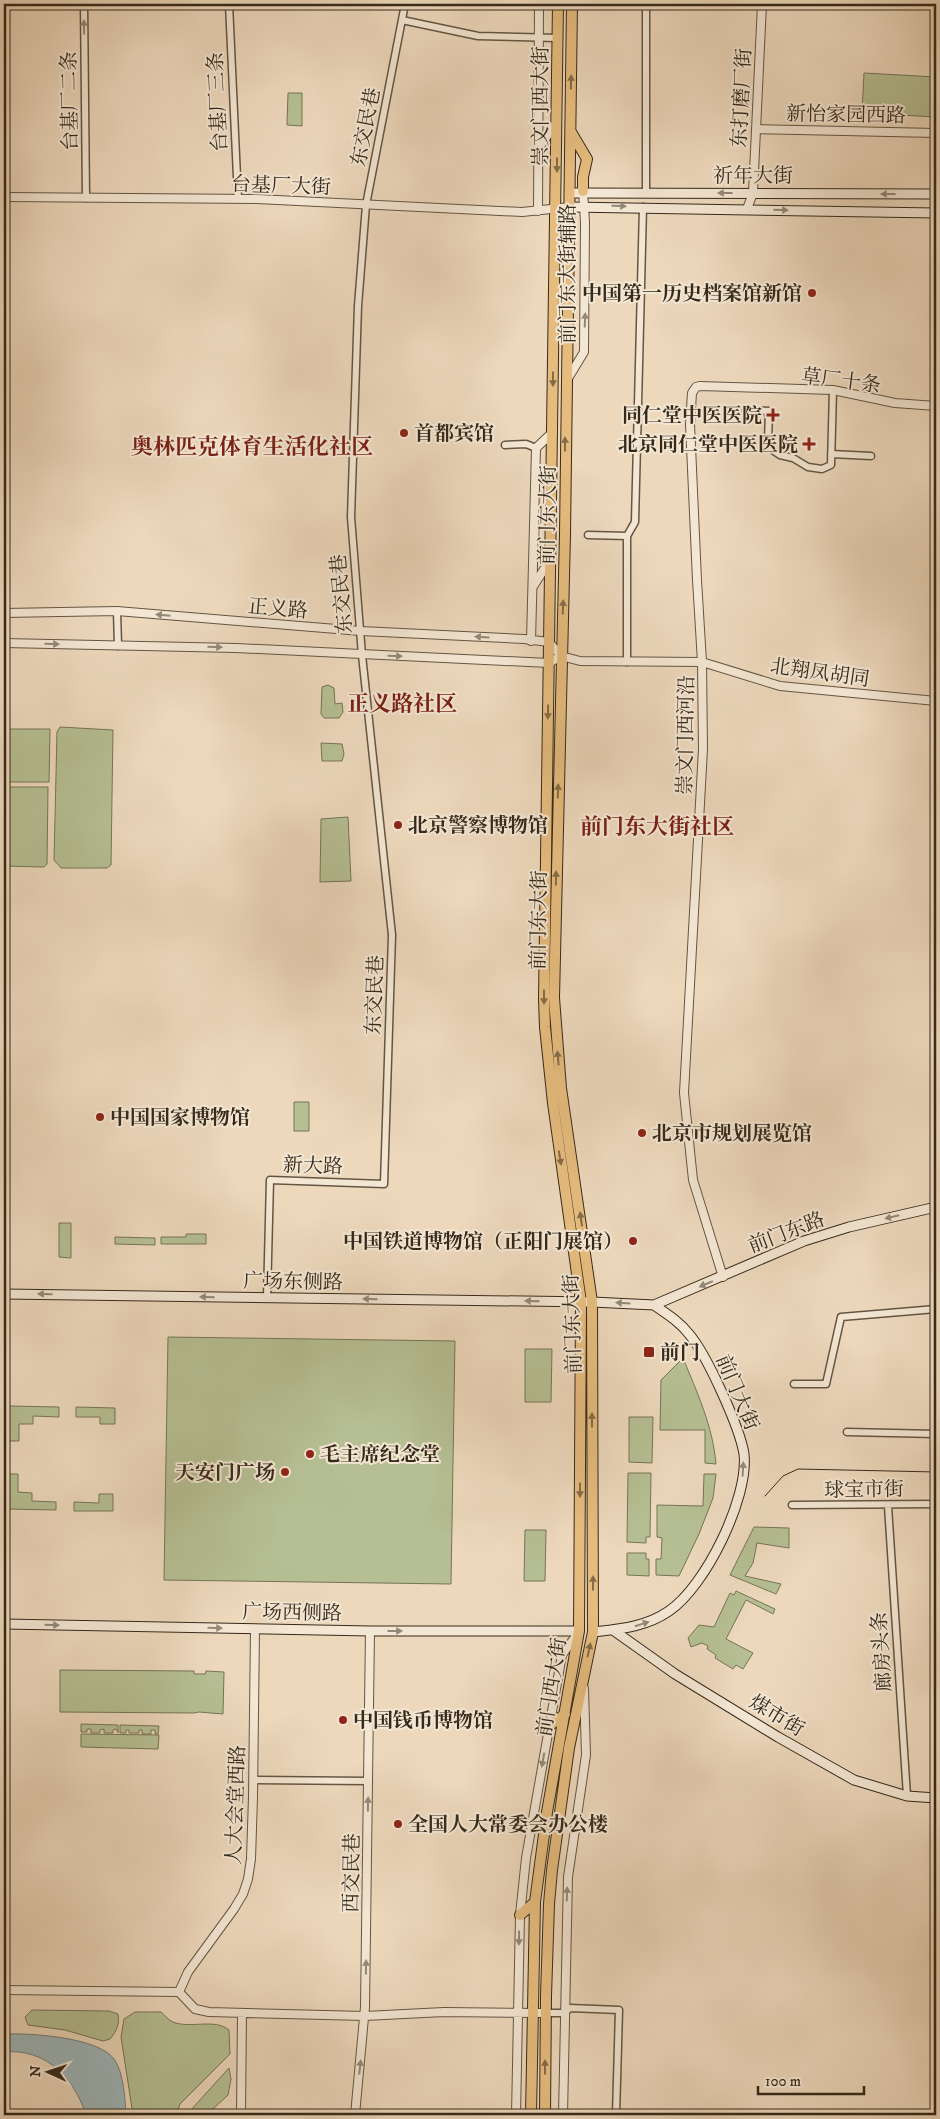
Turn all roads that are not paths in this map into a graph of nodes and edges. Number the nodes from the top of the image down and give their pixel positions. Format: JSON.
{"nodes":[{"id":1,"x":84,"y":4,"type":"edge"},
{"id":2,"x":229,"y":4,"type":"edge"},
{"id":3,"x":405,"y":4,"type":"edge"},
{"id":4,"x":539,"y":4,"type":"edge"},
{"id":5,"x":558,"y":4,"type":"edge"},
{"id":6,"x":572,"y":4,"type":"edge"},
{"id":7,"x":646,"y":4,"type":"edge"},
{"id":8,"x":762,"y":4,"type":"edge"},
{"id":9,"x":402,"y":20,"type":"junction"},
{"id":10,"x":538,"y":38,"type":"junction"},
{"id":11,"x":558,"y":38,"type":"junction"},
{"id":12,"x":557,"y":122,"type":"junction"},
{"id":13,"x":756,"y":129,"type":"junction"},
{"id":14,"x":570,"y":131,"type":"junction"},
{"id":15,"x":936,"y":133,"type":"edge"},
{"id":16,"x":538,"y":149,"type":"junction"},
{"id":17,"x":583,"y":191,"type":"junction"},
{"id":18,"x":646,"y":192,"type":"junction"},
{"id":19,"x":570,"y":193,"type":"junction"},
{"id":20,"x":753,"y":193,"type":"junction"},
{"id":21,"x":936,"y":194,"type":"edge"},
{"id":22,"x":4,"y":197,"type":"edge"},
{"id":23,"x":86,"y":198,"type":"junction"},
{"id":24,"x":238,"y":199,"type":"junction"},
{"id":25,"x":366,"y":205,"type":"junction"},
{"id":26,"x":584,"y":206,"type":"junction"},
{"id":27,"x":570,"y":207,"type":"junction"},
{"id":28,"x":643,"y":207,"type":"junction"},
{"id":29,"x":556,"y":208,"type":"junction"},
{"id":30,"x":747,"y":209,"type":"junction"},
{"id":31,"x":538,"y":211,"type":"junction"},
{"id":32,"x":936,"y":213,"type":"edge"},
{"id":33,"x":566,"y":381,"type":"junction"},
{"id":34,"x":742,"y":388,"type":"joint"},
{"id":35,"x":832,"y":390,"type":"junction"},
{"id":36,"x":936,"y":406,"type":"edge"},
{"id":37,"x":745,"y":410,"type":"dead end"},
{"id":38,"x":553,"y":432,"type":"junction"},
{"id":39,"x":504,"y":445,"type":"dead end"},
{"id":40,"x":536,"y":448,"type":"junction"},
{"id":41,"x":831,"y":454,"type":"junction"},
{"id":42,"x":871,"y":456,"type":"dead end"},
{"id":43,"x":588,"y":535,"type":"dead end"},
{"id":44,"x":627,"y":536,"type":"junction"},
{"id":45,"x":551,"y":558,"type":"junction"},
{"id":46,"x":534,"y":585,"type":"junction"},
{"id":47,"x":117,"y":611,"type":"junction"},
{"id":48,"x":4,"y":613,"type":"edge"},
{"id":49,"x":361,"y":631,"type":"junction"},
{"id":50,"x":531,"y":641,"type":"junction"},
{"id":51,"x":549,"y":642,"type":"junction"},
{"id":52,"x":4,"y":644,"type":"edge"},
{"id":53,"x":118,"y":646,"type":"junction"},
{"id":54,"x":362,"y":655,"type":"junction"},
{"id":55,"x":561,"y":656,"type":"junction"},
{"id":56,"x":627,"y":662,"type":"junction"},
{"id":57,"x":702,"y":662,"type":"junction"},
{"id":58,"x":549,"y":663,"type":"junction"},
{"id":59,"x":936,"y":701,"type":"edge"},
{"id":60,"x":384,"y":1184,"type":"joint"},
{"id":61,"x":936,"y":1207,"type":"edge"},
{"id":62,"x":723,"y":1277,"type":"junction"},
{"id":63,"x":4,"y":1294,"type":"edge"},
{"id":64,"x":267,"y":1298,"type":"junction"},
{"id":65,"x":581,"y":1302,"type":"junction"},
{"id":66,"x":592,"y":1302,"type":"junction"},
{"id":67,"x":654,"y":1305,"type":"junction"},
{"id":68,"x":936,"y":1308,"type":"edge"},
{"id":69,"x":794,"y":1384,"type":"dead end"},
{"id":70,"x":847,"y":1432,"type":"dead end"},
{"id":71,"x":936,"y":1434,"type":"edge"},
{"id":72,"x":936,"y":1504,"type":"edge"},
{"id":73,"x":792,"y":1506,"type":"dead end"},
{"id":74,"x":888,"y":1506,"type":"junction"},
{"id":75,"x":4,"y":1624,"type":"edge"},
{"id":76,"x":255,"y":1629,"type":"junction"},
{"id":77,"x":613,"y":1630,"type":"junction"},
{"id":78,"x":370,"y":1631,"type":"junction"},
{"id":79,"x":579,"y":1631,"type":"junction"},
{"id":80,"x":593,"y":1632,"type":"junction"},
{"id":81,"x":584,"y":1674,"type":"junction"},
{"id":82,"x":565,"y":1714,"type":"junction"},
{"id":83,"x":549,"y":1726,"type":"junction"},
{"id":84,"x":254,"y":1780,"type":"junction"},
{"id":85,"x":368,"y":1781,"type":"junction"},
{"id":86,"x":906,"y":1796,"type":"junction"},
{"id":87,"x":936,"y":1798,"type":"edge"},
{"id":88,"x":535,"y":1902,"type":"junction"},
{"id":89,"x":520,"y":1915,"type":"junction"},
{"id":90,"x":4,"y":1990,"type":"edge"},
{"id":91,"x":179,"y":1992,"type":"junction"},
{"id":92,"x":242,"y":2013,"type":"junction"},
{"id":93,"x":546,"y":2013,"type":"junction"},
{"id":94,"x":564,"y":2013,"type":"junction"},
{"id":95,"x":517,"y":2014,"type":"junction"},
{"id":96,"x":532,"y":2014,"type":"junction"},
{"id":97,"x":365,"y":2016,"type":"junction"},
{"id":98,"x":241,"y":2115,"type":"edge"},
{"id":99,"x":355,"y":2115,"type":"edge"},
{"id":100,"x":516,"y":2115,"type":"edge"},
{"id":101,"x":531,"y":2115,"type":"edge"},
{"id":102,"x":545,"y":2115,"type":"edge"},
{"id":103,"x":563,"y":2115,"type":"edge"},
{"id":104,"x":616,"y":2115,"type":"edge"}],
"edges":[{"from":23,"to":1,"type":"street","name":"台基厂二条","one_way":true},
{"from":2,"to":24,"type":"street","name":"台基厂三条"},
{"from":3,"to":9,"type":"street","name":"东交民巷"},
{"from":4,"to":10,"type":"street"},
{"from":5,"to":11,"type":"main road","name":"崇文门西大街"},
{"from":14,"to":6,"type":"main road","name":"崇文门西大街","one_way":true},
{"from":7,"to":18,"type":"street"},
{"from":8,"to":13,"type":"street","name":"东打磨厂街"},
{"from":9,"to":10,"type":"street"},
{"from":9,"to":25,"type":"street","name":"东交民巷"},
{"from":10,"to":11,"type":"street"},
{"from":10,"to":16,"type":"street"},
{"from":11,"to":12,"type":"main road","name":"崇文门西大街"},
{"from":12,"to":16,"type":"street"},
{"from":12,"to":29,"type":"main road","name":"崇文门西大街","one_way":true},
{"from":13,"to":15,"type":"street","name":"新怡家园西路"},
{"from":13,"to":20,"type":"street","name":"东打磨厂街"},
{"from":14,"to":17,"type":"main road"},
{"from":14,"to":19,"type":"main road","name":"崇文门西大街"},
{"from":16,"to":31,"type":"street"},
{"from":17,"to":18,"type":"main road","name":"祈年大街"},
{"from":17,"to":19,"type":"main road","name":"祈年大街"},
{"from":17,"to":26,"type":"street","name":"前门东大街辅路"},
{"from":20,"to":18,"type":"main road","name":"祈年大街","one_way":true},
{"from":19,"to":27,"type":"main road","name":"崇文门西大街"},
{"from":19,"to":29,"type":"street"},
{"from":21,"to":20,"type":"main road","name":"祈年大街","one_way":true},
{"from":20,"to":30,"type":"street","name":"东打磨厂街"},
{"from":22,"to":23,"type":"street","name":"台基厂大街"},
{"from":23,"to":24,"type":"street","name":"台基厂大街"},
{"from":24,"to":25,"type":"street","name":"台基厂大街"},
{"from":25,"to":31,"type":"street","name":"台基厂大街"},
{"from":25,"to":49,"type":"street","name":"东交民巷"},
{"from":26,"to":27,"type":"main road","name":"祈年大街"},
{"from":26,"to":28,"type":"main road","name":"祈年大街","one_way":true},
{"from":33,"to":26,"type":"street","name":"前门东大街辅路","one_way":true},
{"from":27,"to":29,"type":"street","name":"台基厂大街"},
{"from":27,"to":33,"type":"main road","name":"前门东大街"},
{"from":28,"to":30,"type":"main road","name":"祈年大街"},
{"from":28,"to":44,"type":"street"},
{"from":29,"to":31,"type":"street","name":"台基厂大街"},
{"from":29,"to":38,"type":"main road","name":"前门东大街","one_way":true},
{"from":30,"to":32,"type":"main road","name":"祈年大街","one_way":true},
{"from":55,"to":33,"type":"main road","name":"前门东大街","one_way":true},
{"from":34,"to":35,"type":"street","name":"草厂十条"},
{"from":34,"to":57,"type":"street","name":"崇文门西河沿"},
{"from":35,"to":36,"type":"street","name":"草厂十条"},
{"from":35,"to":41,"type":"street"},
{"from":37,"to":41,"type":"street"},
{"from":38,"to":40,"type":"street"},
{"from":38,"to":45,"type":"main road","name":"前门东大街"},
{"from":39,"to":40,"type":"street"},
{"from":40,"to":46,"type":"street"},
{"from":41,"to":42,"type":"street"},
{"from":43,"to":44,"type":"street"},
{"from":44,"to":56,"type":"street"},
{"from":45,"to":46,"type":"street"},
{"from":45,"to":51,"type":"main road","name":"前门东大街"},
{"from":46,"to":50,"type":"street"},
{"from":47,"to":48,"type":"street","name":"正义路"},
{"from":49,"to":47,"type":"street","name":"正义路","one_way":true},
{"from":47,"to":53,"type":"street"},
{"from":50,"to":49,"type":"street","name":"正义路","one_way":true},
{"from":49,"to":54,"type":"street","name":"东交民巷"},
{"from":50,"to":51,"type":"street","name":"正义路"},
{"from":51,"to":55,"type":"street"},
{"from":51,"to":58,"type":"main road","name":"前门东大街"},
{"from":52,"to":53,"type":"street","name":"正义路","one_way":true},
{"from":53,"to":54,"type":"street","name":"正义路","one_way":true},
{"from":54,"to":58,"type":"street","name":"正义路","one_way":true},
{"from":54,"to":60,"type":"street","name":"东交民巷"},
{"from":55,"to":56,"type":"street","name":"北翔凤胡同"},
{"from":55,"to":58,"type":"street"},
{"from":66,"to":55,"type":"main road","name":"前门东大街","one_way":true},
{"from":56,"to":57,"type":"street","name":"北翔凤胡同"},
{"from":57,"to":59,"type":"street","name":"北翔凤胡同"},
{"from":57,"to":62,"type":"street","name":"崇文门西河沿"},
{"from":58,"to":65,"type":"main road","name":"前门东大街","one_way":true},
{"from":60,"to":64,"type":"street","name":"新大路"},
{"from":61,"to":62,"type":"main road","name":"前门东路","one_way":true},
{"from":62,"to":67,"type":"main road","name":"前门东路","one_way":true},
{"from":64,"to":63,"type":"main road","name":"广场东侧路","one_way":true},
{"from":65,"to":64,"type":"main road","name":"广场东侧路","one_way":true},
{"from":65,"to":66,"type":"main road","name":"广场东侧路"},
{"from":65,"to":79,"type":"main road","name":"前门东大街","one_way":true},
{"from":67,"to":66,"type":"main road","name":"广场东侧路","one_way":true},
{"from":80,"to":66,"type":"main road","name":"前门东大街","one_way":true},
{"from":77,"to":67,"type":"main road","name":"前门大街","one_way":true},
{"from":68,"to":69,"type":"street"},
{"from":70,"to":71,"type":"street"},
{"from":72,"to":74,"type":"street","name":"球宝市街"},
{"from":73,"to":74,"type":"street","name":"球宝市街"},
{"from":74,"to":86,"type":"street","name":"廊房头条"},
{"from":75,"to":76,"type":"main road","name":"广场西侧路","one_way":true},
{"from":76,"to":78,"type":"main road","name":"广场西侧路"},
{"from":76,"to":84,"type":"street","name":"人大会堂西路"},
{"from":77,"to":80,"type":"main road"},
{"from":77,"to":86,"type":"main road","name":"煤市街"},
{"from":78,"to":79,"type":"main road","name":"广场西侧路","one_way":true},
{"from":78,"to":85,"type":"street","name":"西交民巷"},
{"from":79,"to":80,"type":"main road"},
{"from":79,"to":82,"type":"main road","name":"前门西大街"},
{"from":79,"to":83,"type":"street","name":"前门西大街"},
{"from":81,"to":80,"type":"main road","name":"前门西大街","one_way":true},
{"from":81,"to":93,"type":"main road","name":"前门西大街"},
{"from":94,"to":81,"type":"street","name":"前门西大街","one_way":true},
{"from":82,"to":83,"type":"main road"},
{"from":82,"to":88,"type":"main road","name":"前门西大街"},
{"from":83,"to":89,"type":"street","name":"前门西大街","one_way":true},
{"from":84,"to":85,"type":"street"},
{"from":84,"to":91,"type":"street","name":"人大会堂西路"},
{"from":97,"to":85,"type":"street","name":"西交民巷","one_way":true},
{"from":86,"to":87,"type":"main road","name":"煤市街"},
{"from":88,"to":89,"type":"main road"},
{"from":88,"to":96,"type":"main road","name":"前门西大街"},
{"from":89,"to":95,"type":"street","name":"前门西大街","one_way":true},
{"from":90,"to":91,"type":"street"},
{"from":91,"to":92,"type":"street"},
{"from":92,"to":97,"type":"street"},
{"from":92,"to":98,"type":"street"},
{"from":93,"to":94,"type":"street"},
{"from":93,"to":96,"type":"street"},
{"from":102,"to":93,"type":"main road","name":"前门西大街","one_way":true},
{"from":94,"to":103,"type":"street","name":"前门西大街"},
{"from":94,"to":104,"type":"street"},
{"from":95,"to":96,"type":"street"},
{"from":95,"to":97,"type":"street"},
{"from":95,"to":100,"type":"street","name":"前门西大街"},
{"from":96,"to":101,"type":"main road","name":"前门西大街"},
{"from":99,"to":97,"type":"street","name":"西交民巷","one_way":true}]}
